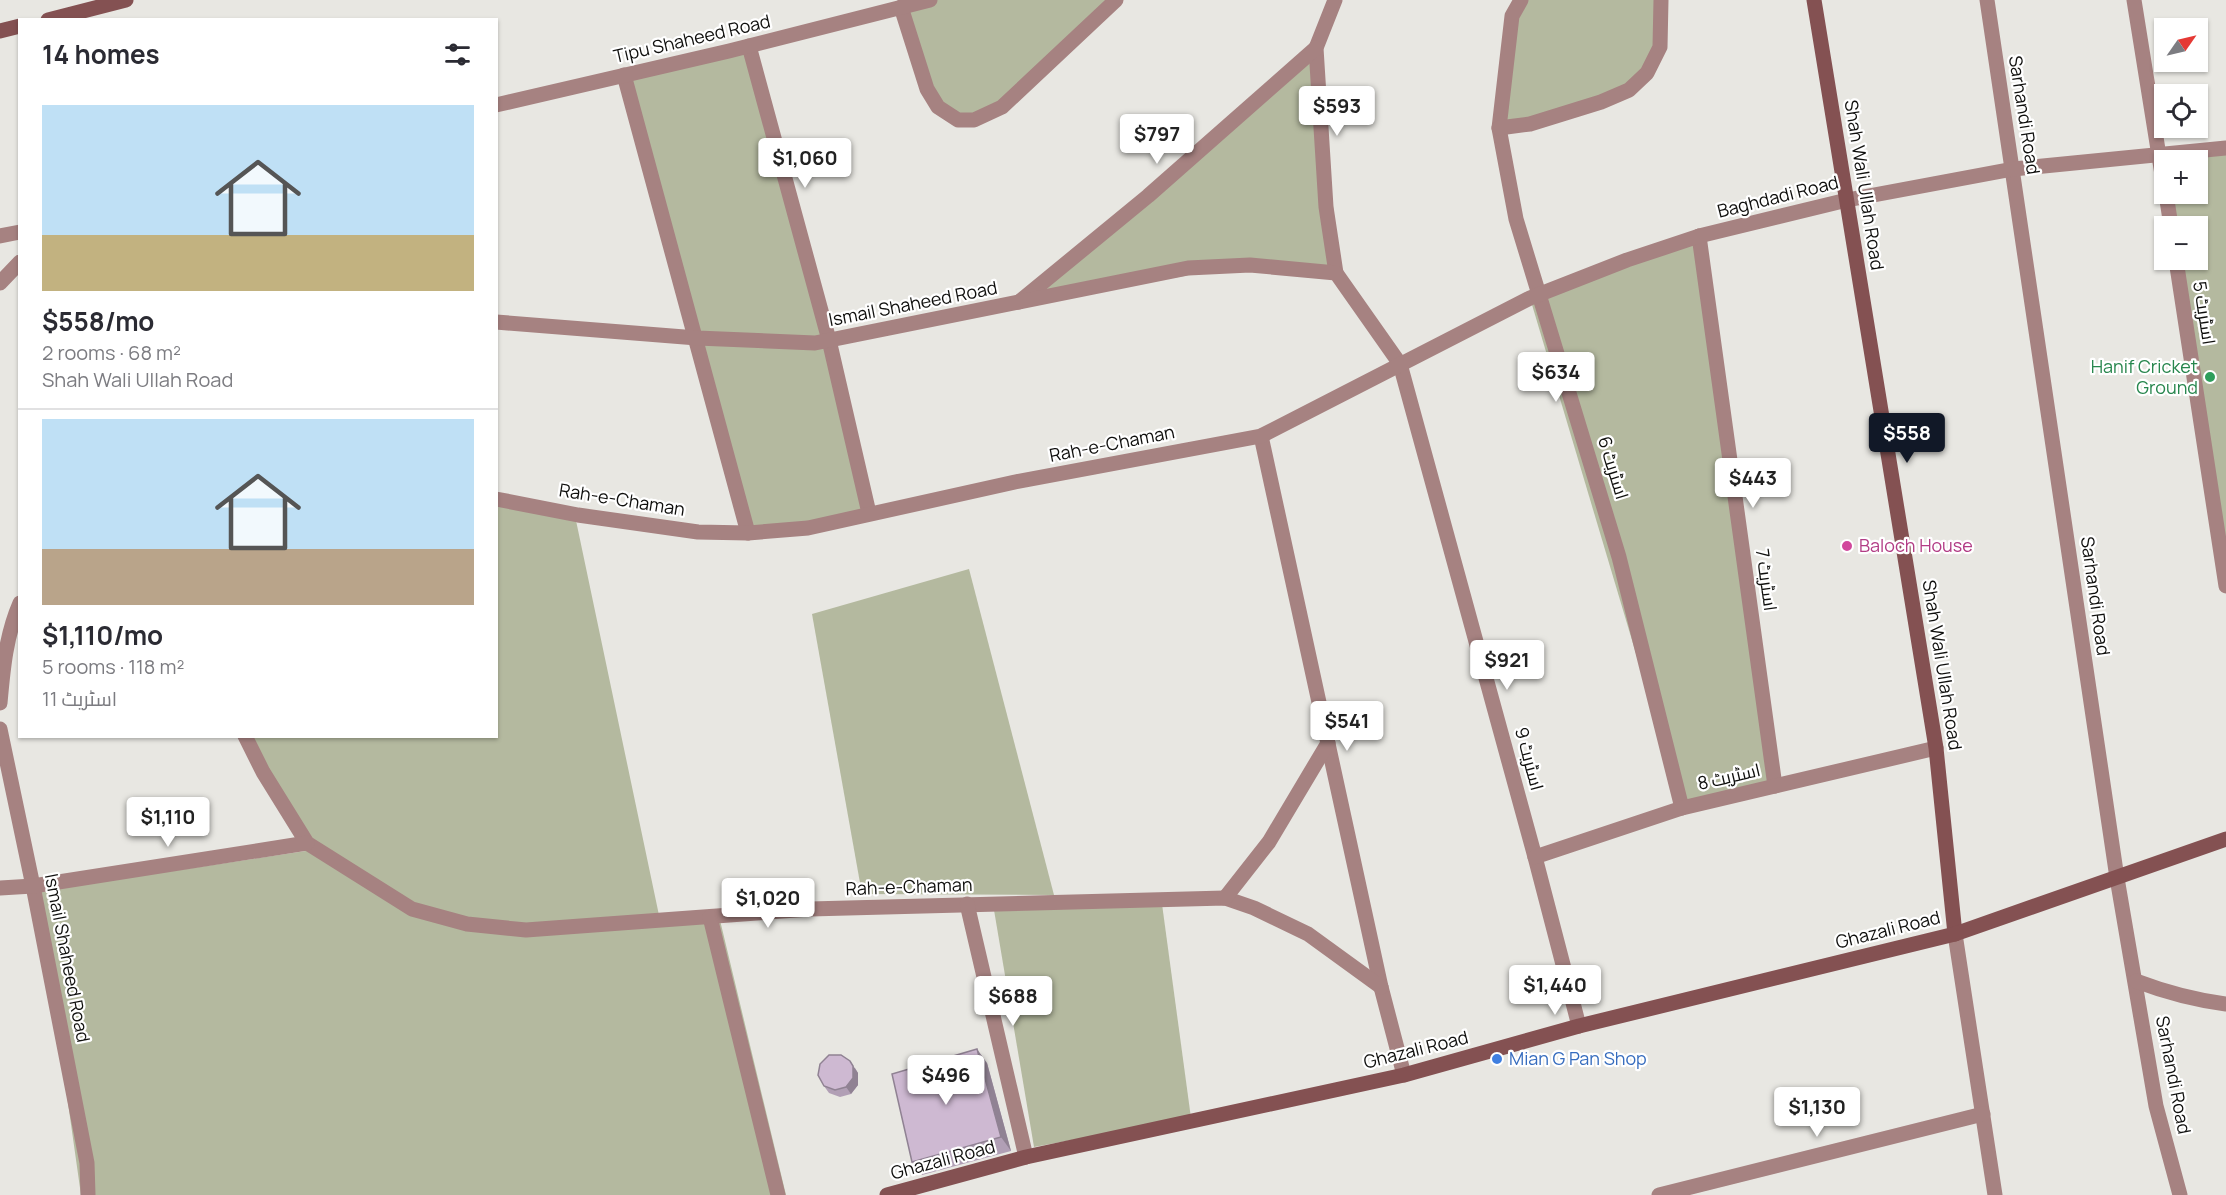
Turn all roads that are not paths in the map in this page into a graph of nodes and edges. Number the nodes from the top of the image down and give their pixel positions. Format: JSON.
{"nodes":[{"id":1,"x":126,"y":0,"type":"edge"},
{"id":2,"x":930,"y":0,"type":"edge"},
{"id":3,"x":1116,"y":0,"type":"edge"},
{"id":4,"x":1335,"y":0,"type":"edge"},
{"id":5,"x":1521,"y":0,"type":"edge"},
{"id":6,"x":1661,"y":0,"type":"edge"},
{"id":7,"x":1814,"y":0,"type":"edge"},
{"id":8,"x":1986,"y":0,"type":"edge"},
{"id":9,"x":2134,"y":0,"type":"edge"},
{"id":10,"x":901,"y":7,"type":"junction"},
{"id":11,"x":69,"y":11,"type":"edge"},
{"id":12,"x":53,"y":18,"type":"edge"},
{"id":13,"x":18,"y":26,"type":"edge"},
{"id":14,"x":0,"y":31,"type":"edge"},
{"id":15,"x":749,"y":46,"type":"junction"},
{"id":16,"x":1316,"y":48,"type":"junction"},
{"id":17,"x":624,"y":75,"type":"junction"},
{"id":18,"x":498,"y":105,"type":"edge"},
{"id":19,"x":1499,"y":128,"type":"junction"},
{"id":20,"x":2226,"y":148,"type":"edge"},
{"id":21,"x":2158,"y":150,"type":"edge"},
{"id":22,"x":2204,"y":150,"type":"edge"},
{"id":23,"x":2154,"y":155,"type":"edge"},
{"id":24,"x":2013,"y":169,"type":"junction"},
{"id":25,"x":1847,"y":200,"type":"junction"},
{"id":26,"x":18,"y":232,"type":"edge"},
{"id":27,"x":0,"y":236,"type":"edge"},
{"id":28,"x":1698,"y":236,"type":"junction"},
{"id":29,"x":18,"y":264,"type":"edge"},
{"id":30,"x":2178,"y":270,"type":"edge"},
{"id":31,"x":1336,"y":273,"type":"junction"},
{"id":32,"x":0,"y":283,"type":"edge"},
{"id":33,"x":1540,"y":293,"type":"junction"},
{"id":34,"x":1017,"y":304,"type":"junction"},
{"id":35,"x":498,"y":322,"type":"edge"},
{"id":36,"x":697,"y":338,"type":"junction"},
{"id":37,"x":829,"y":340,"type":"junction"},
{"id":38,"x":1400,"y":364,"type":"junction"},
{"id":39,"x":1261,"y":436,"type":"junction"},
{"id":40,"x":498,"y":499,"type":"edge"},
{"id":41,"x":869,"y":513,"type":"junction"},
{"id":42,"x":748,"y":533,"type":"junction"},
{"id":43,"x":2226,"y":585,"type":"edge"},
{"id":44,"x":18,"y":607,"type":"edge"},
{"id":45,"x":0,"y":703,"type":"edge"},
{"id":46,"x":0,"y":729,"type":"edge"},
{"id":47,"x":246,"y":738,"type":"edge"},
{"id":48,"x":1328,"y":743,"type":"junction"},
{"id":49,"x":1936,"y":748,"type":"junction"},
{"id":50,"x":1775,"y":786,"type":"junction"},
{"id":51,"x":1682,"y":808,"type":"junction"},
{"id":52,"x":2226,"y":839,"type":"edge"},
{"id":53,"x":307,"y":843,"type":"junction"},
{"id":54,"x":1535,"y":857,"type":"junction"},
{"id":55,"x":2117,"y":878,"type":"junction"},
{"id":56,"x":33,"y":886,"type":"junction"},
{"id":57,"x":0,"y":888,"type":"edge"},
{"id":58,"x":1225,"y":898,"type":"junction"},
{"id":59,"x":967,"y":903,"type":"junction"},
{"id":60,"x":710,"y":917,"type":"junction"},
{"id":61,"x":1955,"y":934,"type":"junction"},
{"id":62,"x":2136,"y":981,"type":"junction"},
{"id":63,"x":1381,"y":987,"type":"junction"},
{"id":64,"x":2226,"y":1004,"type":"edge"},
{"id":65,"x":1579,"y":1026,"type":"junction"},
{"id":66,"x":1404,"y":1075,"type":"junction"},
{"id":67,"x":1983,"y":1114,"type":"junction"},
{"id":68,"x":1026,"y":1157,"type":"junction"},
{"id":69,"x":897,"y":1194,"type":"edge"},
{"id":70,"x":88,"y":1195,"type":"edge"},
{"id":71,"x":778,"y":1195,"type":"edge"},
{"id":72,"x":1659,"y":1195,"type":"edge"},
{"id":73,"x":1995,"y":1195,"type":"edge"},
{"id":74,"x":2180,"y":1195,"type":"edge"}],
"edges":[{"from":1,"to":11,"type":"main road"},
{"from":2,"to":10,"type":"street","name":"Tipu Shaheed Road"},
{"from":3,"to":10,"type":"street"},
{"from":4,"to":16,"type":"street"},
{"from":5,"to":19,"type":"street","name":"اسٹریٹ 6"},
{"from":6,"to":19,"type":"street"},
{"from":7,"to":25,"type":"main road","name":"Shah Wali Ullah Road"},
{"from":8,"to":24,"type":"street","name":"Sarhandi Road"},
{"from":9,"to":21,"type":"street"},
{"from":10,"to":15,"type":"street","name":"Tipu Shaheed Road"},
{"from":11,"to":12,"type":"main road"},
{"from":13,"to":14,"type":"main road"},
{"from":15,"to":17,"type":"street","name":"Tipu Shaheed Road"},
{"from":15,"to":37,"type":"street"},
{"from":16,"to":31,"type":"street"},
{"from":16,"to":34,"type":"street","name":"Ismail Shaheed Road"},
{"from":17,"to":18,"type":"street","name":"Tipu Shaheed Road"},
{"from":17,"to":36,"type":"street"},
{"from":19,"to":33,"type":"street","name":"اسٹریٹ 6"},
{"from":20,"to":22,"type":"street","name":"Baghdadi Road"},
{"from":23,"to":24,"type":"street","name":"Baghdadi Road"},
{"from":24,"to":25,"type":"street","name":"Baghdadi Road"},
{"from":24,"to":55,"type":"street","name":"Sarhandi Road"},
{"from":25,"to":28,"type":"street","name":"Baghdadi Road"},
{"from":25,"to":49,"type":"main road","name":"Shah Wali Ullah Road"},
{"from":26,"to":27,"type":"street"},
{"from":28,"to":33,"type":"street","name":"Baghdadi Road"},
{"from":28,"to":50,"type":"street","name":"اسٹریٹ 7"},
{"from":29,"to":32,"type":"street"},
{"from":30,"to":43,"type":"street","name":"اسٹریٹ 5"},
{"from":31,"to":34,"type":"street"},
{"from":31,"to":38,"type":"street","name":"اسٹریٹ 9"},
{"from":33,"to":38,"type":"street","name":"Baghdadi Road"},
{"from":33,"to":51,"type":"street","name":"اسٹریٹ 6"},
{"from":34,"to":37,"type":"street","name":"Ismail Shaheed Road"},
{"from":35,"to":36,"type":"street","name":"Ismail Shaheed Road"},
{"from":36,"to":37,"type":"street","name":"Ismail Shaheed Road"},
{"from":36,"to":42,"type":"street"},
{"from":37,"to":41,"type":"street"},
{"from":38,"to":39,"type":"street","name":"Rah-e-Chaman"},
{"from":38,"to":54,"type":"street","name":"اسٹریٹ 9"},
{"from":39,"to":41,"type":"street","name":"Rah-e-Chaman"},
{"from":39,"to":48,"type":"street"},
{"from":40,"to":42,"type":"street","name":"Rah-e-Chaman"},
{"from":41,"to":42,"type":"street","name":"Rah-e-Chaman"},
{"from":44,"to":45,"type":"street"},
{"from":46,"to":56,"type":"street","name":"Ismail Shaheed Road"},
{"from":47,"to":53,"type":"street","name":"Rah-e-Chaman"},
{"from":48,"to":58,"type":"street"},
{"from":48,"to":63,"type":"street"},
{"from":49,"to":50,"type":"street","name":"اسٹریٹ 8"},
{"from":49,"to":61,"type":"main road","name":"Shah Wali Ullah Road"},
{"from":50,"to":51,"type":"street","name":"اسٹریٹ 8"},
{"from":51,"to":54,"type":"street","name":"اسٹریٹ 8"},
{"from":52,"to":55,"type":"main road","name":"Ghazali Road"},
{"from":53,"to":56,"type":"street"},
{"from":53,"to":60,"type":"street","name":"Rah-e-Chaman"},
{"from":54,"to":65,"type":"street","name":"اسٹریٹ 9"},
{"from":55,"to":61,"type":"main road","name":"Ghazali Road"},
{"from":55,"to":62,"type":"street","name":"Sarhandi Road"},
{"from":56,"to":57,"type":"street"},
{"from":56,"to":70,"type":"street","name":"Ismail Shaheed Road"},
{"from":58,"to":59,"type":"street","name":"Rah-e-Chaman"},
{"from":58,"to":63,"type":"street","name":"Rah-e-Chaman"},
{"from":59,"to":60,"type":"street","name":"Rah-e-Chaman"},
{"from":59,"to":68,"type":"street"},
{"from":60,"to":71,"type":"street"},
{"from":61,"to":65,"type":"main road","name":"Ghazali Road"},
{"from":61,"to":67,"type":"street","name":"Shah Wali Ullah Road"},
{"from":62,"to":64,"type":"street"},
{"from":62,"to":74,"type":"street","name":"Sarhandi Road"},
{"from":63,"to":66,"type":"street"},
{"from":65,"to":66,"type":"main road","name":"Ghazali Road"},
{"from":66,"to":68,"type":"main road","name":"Ghazali Road"},
{"from":67,"to":72,"type":"street"},
{"from":67,"to":73,"type":"street","name":"Shah Wali Ullah Road"},
{"from":68,"to":69,"type":"main road","name":"Ghazali Road"}]}
